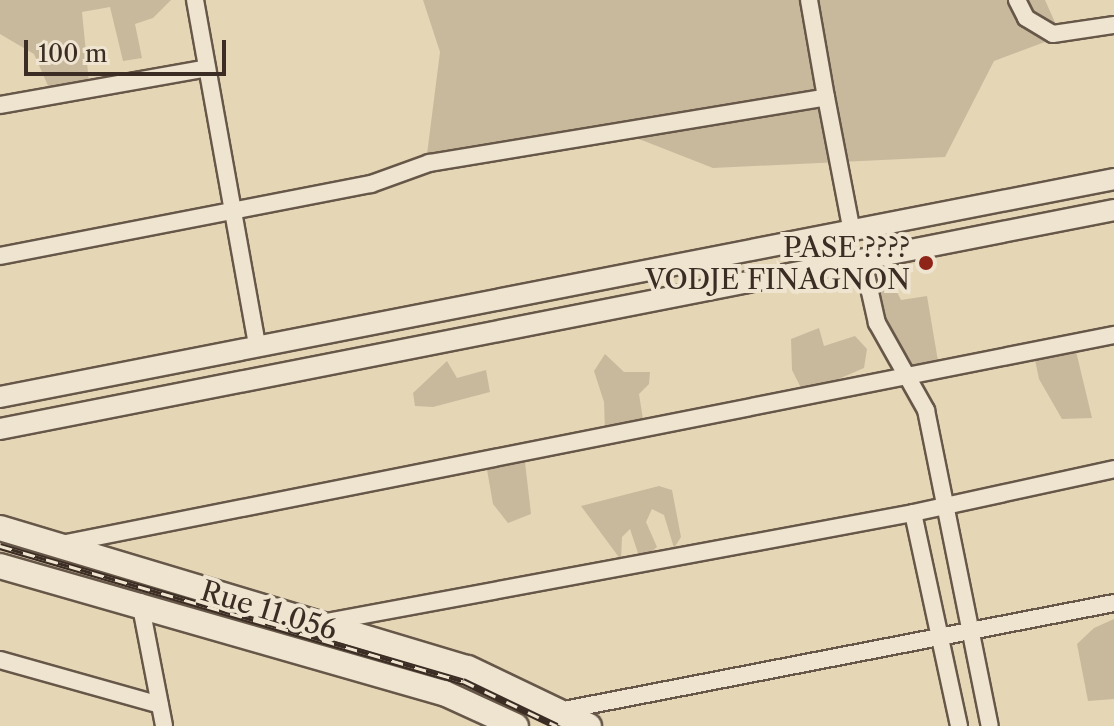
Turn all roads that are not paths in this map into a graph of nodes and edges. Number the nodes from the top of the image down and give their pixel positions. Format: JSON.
{"nodes":[{"id":1,"x":195,"y":0,"type":"edge"},
{"id":2,"x":809,"y":0,"type":"edge"},
{"id":3,"x":1017,"y":0,"type":"edge"},
{"id":4,"x":1114,"y":25,"type":"edge"},
{"id":5,"x":207,"y":68,"type":"junction"},
{"id":6,"x":826,"y":97,"type":"junction"},
{"id":7,"x":0,"y":105,"type":"edge"},
{"id":8,"x":1114,"y":179,"type":"edge"},
{"id":9,"x":1114,"y":210,"type":"edge"},
{"id":10,"x":232,"y":211,"type":"junction"},
{"id":11,"x":852,"y":232,"type":"junction"},
{"id":12,"x":0,"y":256,"type":"edge"},
{"id":13,"x":863,"y":261,"type":"junction"},
{"id":14,"x":1114,"y":335,"type":"edge"},
{"id":15,"x":257,"y":344,"type":"junction"},
{"id":16,"x":909,"y":375,"type":"junction"},
{"id":17,"x":0,"y":397,"type":"edge"},
{"id":18,"x":0,"y":429,"type":"edge"},
{"id":19,"x":1114,"y":469,"type":"edge"},
{"id":20,"x":948,"y":504,"type":"junction"},
{"id":21,"x":913,"y":513,"type":"junction"},
{"id":22,"x":0,"y":528,"type":"edge"},
{"id":23,"x":61,"y":544,"type":"junction"},
{"id":24,"x":0,"y":566,"type":"edge"},
{"id":25,"x":140,"y":602,"type":"junction"},
{"id":26,"x":1114,"y":603,"type":"edge"},
{"id":27,"x":319,"y":623,"type":"junction"},
{"id":28,"x":972,"y":630,"type":"junction"},
{"id":29,"x":942,"y":636,"type":"junction"},
{"id":30,"x":0,"y":660,"type":"edge"},
{"id":31,"x":160,"y":705,"type":"junction"},
{"id":32,"x":564,"y":710,"type":"junction"},
{"id":33,"x":511,"y":723,"type":"edge"},
{"id":34,"x":164,"y":726,"type":"edge"},
{"id":35,"x":477,"y":726,"type":"edge"},
{"id":36,"x":589,"y":726,"type":"edge"},
{"id":37,"x":959,"y":726,"type":"edge"},
{"id":38,"x":990,"y":726,"type":"edge"}],
"edges":[{"from":1,"to":5,"type":"street"},
{"from":2,"to":6,"type":"street"},
{"from":3,"to":4,"type":"street"},
{"from":5,"to":7,"type":"street"},
{"from":5,"to":10,"type":"street"},
{"from":6,"to":10,"type":"street"},
{"from":6,"to":11,"type":"street"},
{"from":8,"to":11,"type":"street"},
{"from":9,"to":13,"type":"street"},
{"from":10,"to":12,"type":"street"},
{"from":10,"to":15,"type":"street"},
{"from":11,"to":15,"type":"street"},
{"from":13,"to":16,"type":"street"},
{"from":13,"to":18,"type":"street"},
{"from":14,"to":16,"type":"street"},
{"from":15,"to":17,"type":"street"},
{"from":16,"to":20,"type":"street"},
{"from":16,"to":23,"type":"street"},
{"from":19,"to":20,"type":"street"},
{"from":20,"to":21,"type":"street"},
{"from":20,"to":28,"type":"street"},
{"from":21,"to":27,"type":"street"},
{"from":21,"to":29,"type":"street"},
{"from":22,"to":23,"type":"main road"},
{"from":23,"to":27,"type":"main road"},
{"from":24,"to":25,"type":"main road","name":"Rue 11.056"},
{"from":25,"to":31,"type":"street"},
{"from":25,"to":33,"type":"main road","name":"Rue 11.056"},
{"from":26,"to":28,"type":"street"},
{"from":27,"to":32,"type":"main road"},
{"from":28,"to":29,"type":"street"},
{"from":28,"to":38,"type":"street"},
{"from":29,"to":32,"type":"street"},
{"from":29,"to":37,"type":"street"},
{"from":30,"to":31,"type":"street"},
{"from":31,"to":34,"type":"street"},
{"from":32,"to":36,"type":"main road"},
{"from":33,"to":35,"type":"street"}]}
